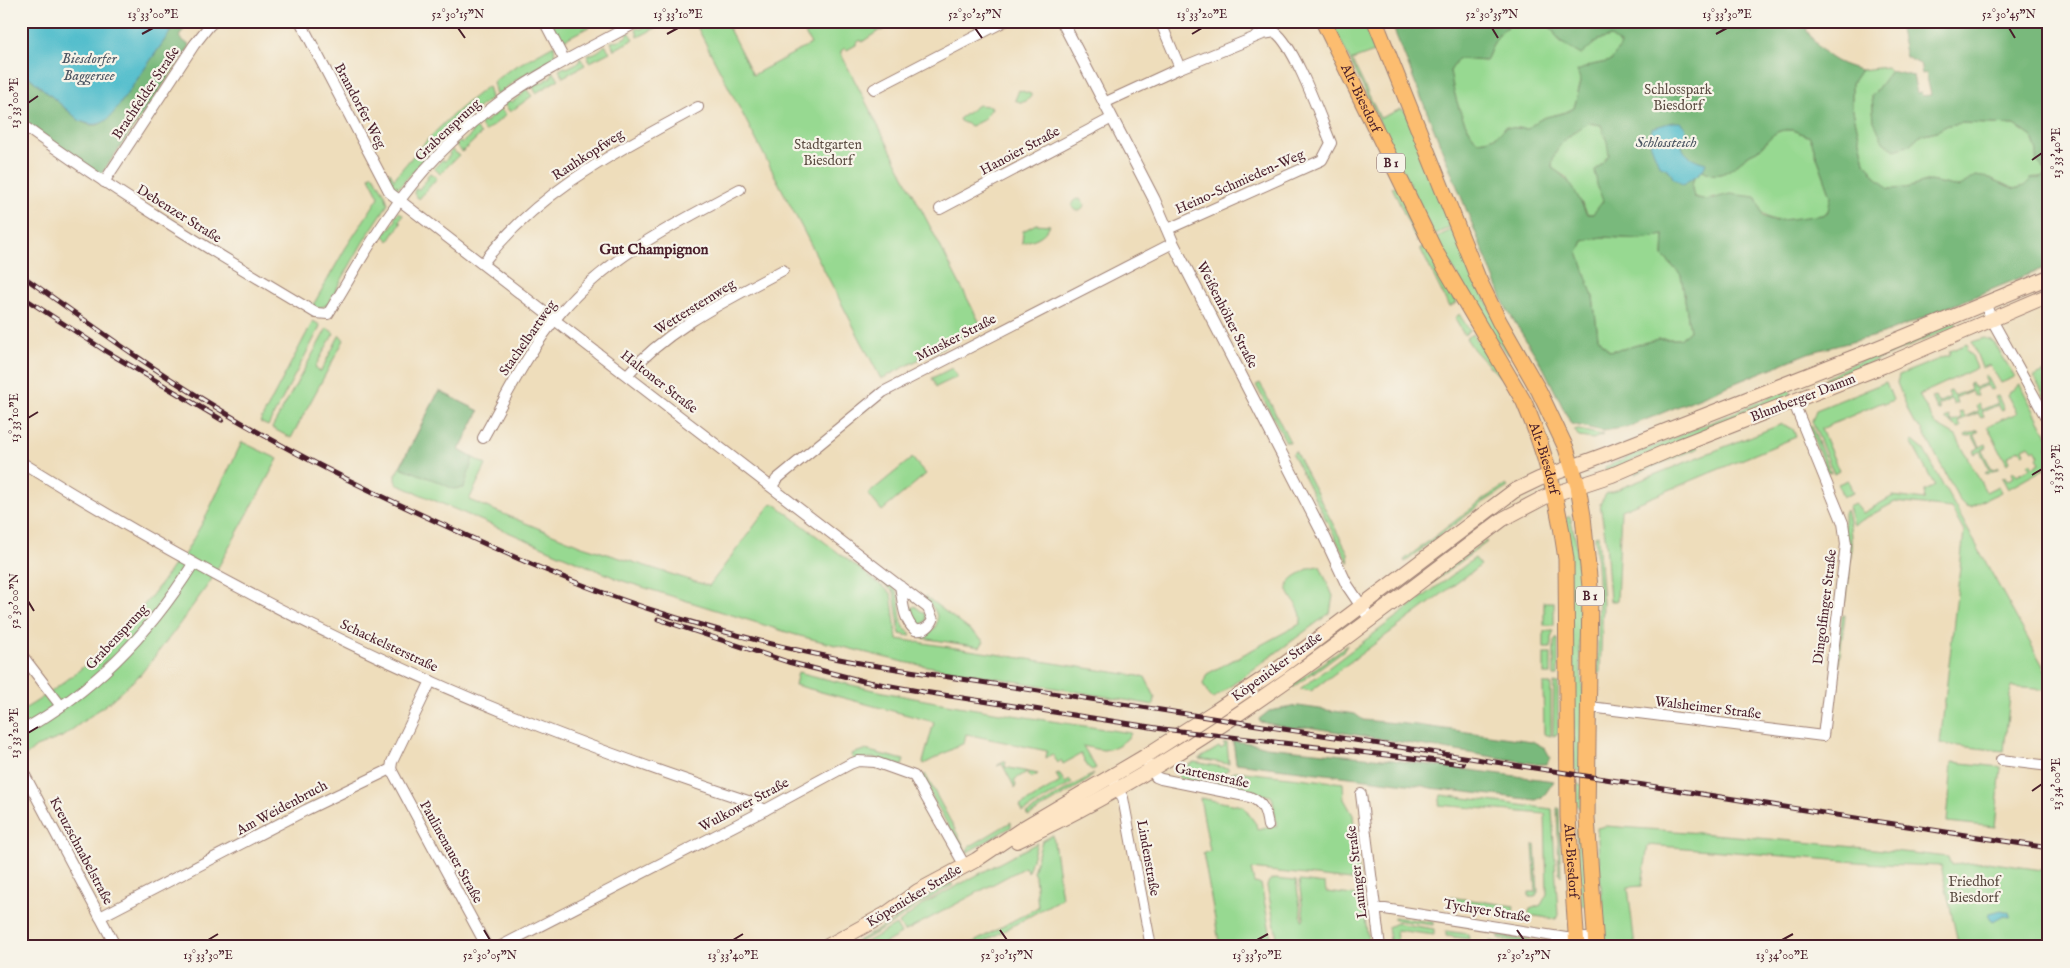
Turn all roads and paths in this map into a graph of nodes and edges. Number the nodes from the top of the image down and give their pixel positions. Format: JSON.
{"nodes":[{"id":1,"x":215,"y":21,"type":"edge"},
{"id":2,"x":300,"y":21,"type":"edge"},
{"id":3,"x":544,"y":21,"type":"edge"},
{"id":4,"x":639,"y":21,"type":"edge"},
{"id":5,"x":1005,"y":21,"type":"edge"},
{"id":6,"x":1062,"y":21,"type":"edge"},
{"id":7,"x":1160,"y":21,"type":"edge"},
{"id":8,"x":1323,"y":21,"type":"edge"},
{"id":9,"x":1375,"y":21,"type":"edge"},
{"id":10,"x":565,"y":61,"type":"junction"},
{"id":11,"x":1180,"y":68,"type":"junction"},
{"id":12,"x":874,"y":89,"type":"dead end"},
{"id":13,"x":1104,"y":103,"type":"junction"},
{"id":14,"x":698,"y":108,"type":"dead end"},
{"id":15,"x":1112,"y":118,"type":"junction"},
{"id":16,"x":21,"y":124,"type":"edge"},
{"id":17,"x":104,"y":182,"type":"junction"},
{"id":18,"x":740,"y":189,"type":"dead end"},
{"id":19,"x":401,"y":200,"type":"junction"},
{"id":20,"x":940,"y":209,"type":"dead end"},
{"id":21,"x":1168,"y":228,"type":"junction"},
{"id":22,"x":1173,"y":243,"type":"junction"},
{"id":23,"x":483,"y":263,"type":"junction"},
{"id":24,"x":783,"y":270,"type":"dead end"},
{"id":25,"x":2049,"y":277,"type":"edge"},
{"id":26,"x":2049,"y":295,"type":"edge"},
{"id":27,"x":1985,"y":303,"type":"junction"},
{"id":28,"x":328,"y":314,"type":"joint"},
{"id":29,"x":555,"y":320,"type":"junction"},
{"id":30,"x":1992,"y":320,"type":"junction"},
{"id":31,"x":1830,"y":365,"type":"junction"},
{"id":32,"x":627,"y":375,"type":"junction"},
{"id":33,"x":1793,"y":401,"type":"junction"},
{"id":34,"x":2049,"y":424,"type":"edge"},
{"id":35,"x":483,"y":438,"type":"dead end"},
{"id":36,"x":21,"y":462,"type":"edge"},
{"id":37,"x":1572,"y":466,"type":"junction"},
{"id":38,"x":1550,"y":474,"type":"junction"},
{"id":39,"x":772,"y":486,"type":"junction"},
{"id":40,"x":1578,"y":486,"type":"junction"},
{"id":41,"x":1554,"y":493,"type":"junction"},
{"id":42,"x":193,"y":564,"type":"junction"},
{"id":43,"x":900,"y":586,"type":"dead end"},
{"id":44,"x":1360,"y":606,"type":"junction"},
{"id":45,"x":1370,"y":619,"type":"junction"},
{"id":46,"x":21,"y":654,"type":"edge"},
{"id":47,"x":431,"y":681,"type":"junction"},
{"id":48,"x":61,"y":706,"type":"junction"},
{"id":49,"x":1590,"y":707,"type":"junction"},
{"id":50,"x":21,"y":731,"type":"edge"},
{"id":51,"x":1823,"y":736,"type":"joint"},
{"id":52,"x":1144,"y":757,"type":"junction"},
{"id":53,"x":2001,"y":760,"type":"dead end"},
{"id":54,"x":2049,"y":766,"type":"edge"},
{"id":55,"x":21,"y":768,"type":"edge"},
{"id":56,"x":391,"y":769,"type":"junction"},
{"id":57,"x":1151,"y":769,"type":"junction"},
{"id":58,"x":1114,"y":782,"type":"junction"},
{"id":59,"x":1361,"y":794,"type":"dead end"},
{"id":60,"x":765,"y":810,"type":"junction"},
{"id":61,"x":1268,"y":826,"type":"dead end"},
{"id":62,"x":970,"y":863,"type":"junction"},
{"id":63,"x":1375,"y":910,"type":"junction"},
{"id":64,"x":100,"y":918,"type":"junction"},
{"id":65,"x":1596,"y":942,"type":"edge"},
{"id":66,"x":1577,"y":943,"type":"edge"},
{"id":67,"x":116,"y":947,"type":"edge"},
{"id":68,"x":487,"y":947,"type":"edge"},
{"id":69,"x":499,"y":947,"type":"edge"},
{"id":70,"x":826,"y":947,"type":"edge"},
{"id":71,"x":1151,"y":947,"type":"edge"},
{"id":72,"x":1380,"y":947,"type":"edge"}],
"edges":[{"from":1,"to":17,"type":"street","name":"Brachfelder Straße"},
{"from":2,"to":19,"type":"street","name":"Brandorfer Weg"},
{"from":3,"to":10,"type":"street"},
{"from":4,"to":10,"type":"street","name":"Grabensprung"},
{"from":5,"to":12,"type":"street"},
{"from":6,"to":13,"type":"street","name":"Weißenhöher Straße"},
{"from":7,"to":11,"type":"street"},
{"from":8,"to":38,"type":"main road","name":"Alt-Biesdorf","number":"B 1"},
{"from":9,"to":37,"type":"main road","name":"Alt-Biesdorf","number":"B 1"},
{"from":10,"to":19,"type":"street","name":"Grabensprung"},
{"from":11,"to":13,"type":"street","name":"Heino-Schmieden-Weg"},
{"from":11,"to":21,"type":"street","name":"Heino-Schmieden-Weg"},
{"from":13,"to":15,"type":"street","name":"Weißenhöher Straße"},
{"from":14,"to":23,"type":"street","name":"Rauhkopfweg"},
{"from":15,"to":20,"type":"street","name":"Hanoier Straße"},
{"from":15,"to":21,"type":"street","name":"Weißenhöher Straße"},
{"from":16,"to":17,"type":"street","name":"Debenzer Straße"},
{"from":17,"to":28,"type":"street","name":"Debenzer Straße"},
{"from":18,"to":29,"type":"street","name":"Stachelbartweg"},
{"from":19,"to":23,"type":"street","name":"Haltoner Straße"},
{"from":19,"to":28,"type":"street","name":"Grabensprung"},
{"from":21,"to":22,"type":"street","name":"Weißenhöher Straße"},
{"from":22,"to":39,"type":"street","name":"Minsker Straße"},
{"from":22,"to":44,"type":"street","name":"Weißenhöher Straße"},
{"from":23,"to":29,"type":"street","name":"Haltoner Straße"},
{"from":24,"to":32,"type":"street","name":"Wettersternweg"},
{"from":25,"to":27,"type":"main road","name":"Blumberger Damm"},
{"from":26,"to":30,"type":"main road","name":"Blumberger Damm"},
{"from":27,"to":30,"type":"street"},
{"from":27,"to":31,"type":"main road","name":"Blumberger Damm"},
{"from":29,"to":32,"type":"street","name":"Haltoner Straße"},
{"from":29,"to":35,"type":"street","name":"Stachelbartweg"},
{"from":30,"to":33,"type":"main road","name":"Blumberger Damm"},
{"from":30,"to":34,"type":"street"},
{"from":31,"to":33,"type":"main road"},
{"from":31,"to":37,"type":"main road","name":"Blumberger Damm"},
{"from":32,"to":39,"type":"street","name":"Haltoner Straße"},
{"from":33,"to":40,"type":"main road","name":"Blumberger Damm"},
{"from":33,"to":51,"type":"street","name":"Dingolfinger Straße"},
{"from":36,"to":42,"type":"street","name":"Schackelsterstraße"},
{"from":37,"to":38,"type":"main road","name":"Köpenicker Straße"},
{"from":37,"to":40,"type":"main road","name":"Alt-Biesdorf","number":"B 1"},
{"from":38,"to":41,"type":"main road","name":"Alt-Biesdorf","number":"B 1"},
{"from":38,"to":44,"type":"main road","name":"Köpenicker Straße"},
{"from":39,"to":43,"type":"street","name":"Haltoner Straße"},
{"from":40,"to":41,"type":"main road","name":"Blumberger Damm"},
{"from":40,"to":49,"type":"main road","name":"Alt-Biesdorf","number":"B 1"},
{"from":41,"to":45,"type":"main road","name":"Köpenicker Straße"},
{"from":41,"to":66,"type":"main road","name":"Alt-Biesdorf","number":"B 1"},
{"from":42,"to":47,"type":"street","name":"Schackelsterstraße"},
{"from":42,"to":48,"type":"street","name":"Grabensprung"},
{"from":44,"to":45,"type":"street","name":"Weißenhöher Straße"},
{"from":44,"to":52,"type":"main road","name":"Köpenicker Straße"},
{"from":45,"to":57,"type":"main road","name":"Köpenicker Straße"},
{"from":46,"to":48,"type":"street"},
{"from":47,"to":56,"type":"street"},
{"from":47,"to":60,"type":"street","name":"Schackelsterstraße"},
{"from":48,"to":50,"type":"street","name":"Grabensprung"},
{"from":49,"to":51,"type":"street","name":"Walsheimer Straße"},
{"from":49,"to":65,"type":"main road","name":"Alt-Biesdorf","number":"B 1"},
{"from":52,"to":57,"type":"street","name":"Gartenstraße"},
{"from":52,"to":58,"type":"main road","name":"Köpenicker Straße"},
{"from":53,"to":54,"type":"street"},
{"from":55,"to":64,"type":"street","name":"Kreuzschnabelstraße"},
{"from":56,"to":64,"type":"street","name":"Am Weidenbruch"},
{"from":56,"to":68,"type":"street","name":"Paulinenauer Straße"},
{"from":57,"to":58,"type":"main road","name":"Köpenicker Straße"},
{"from":57,"to":61,"type":"street","name":"Gartenstraße"},
{"from":58,"to":62,"type":"main road","name":"Köpenicker Straße"},
{"from":58,"to":71,"type":"street","name":"Lindenstraße"},
{"from":59,"to":63,"type":"street","name":"Lauinger Straße"},
{"from":60,"to":62,"type":"street","name":"Wulkower Straße"},
{"from":60,"to":69,"type":"street","name":"Wulkower Straße"},
{"from":62,"to":70,"type":"main road","name":"Köpenicker Straße"},
{"from":63,"to":66,"type":"street","name":"Tychyer Straße"},
{"from":63,"to":72,"type":"street","name":"Lauinger Straße"},
{"from":64,"to":67,"type":"street","name":"Kreuzschnabelstraße"},
{"from":65,"to":66,"type":"street","name":"Tychyer Straße"}]}
